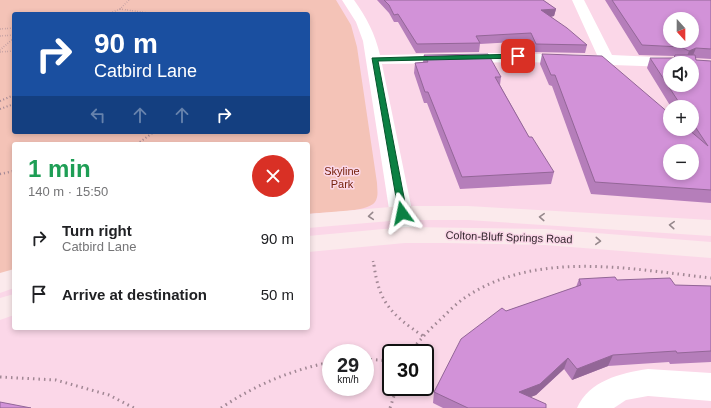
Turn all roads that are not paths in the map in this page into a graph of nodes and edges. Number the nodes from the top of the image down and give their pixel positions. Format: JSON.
{"nodes":[{"id":1,"x":348,"y":0,"type":"edge"},
{"id":2,"x":578,"y":0,"type":"edge"},
{"id":3,"x":606,"y":58,"type":"junction"},
{"id":4,"x":374,"y":60,"type":"junction"},
{"id":5,"x":663,"y":62,"type":"edge"},
{"id":6,"x":310,"y":221,"type":"edge"},
{"id":7,"x":404,"y":224,"type":"junction"},
{"id":8,"x":711,"y":228,"type":"edge"},
{"id":9,"x":310,"y":244,"type":"edge"},
{"id":10,"x":711,"y":250,"type":"edge"},
{"id":11,"x":12,"y":279,"type":"edge"},
{"id":12,"x":0,"y":283,"type":"edge"},
{"id":13,"x":12,"y":305,"type":"edge"},
{"id":14,"x":0,"y":308,"type":"edge"},
{"id":15,"x":711,"y":387,"type":"edge"},
{"id":16,"x":593,"y":408,"type":"edge"}],
"edges":[{"from":1,"to":4,"type":"street"},
{"from":2,"to":3,"type":"street"},
{"from":3,"to":4,"type":"street"},
{"from":3,"to":5,"type":"street"},
{"from":4,"to":7,"type":"street"},
{"from":7,"to":6,"type":"street","name":"Colton-Bluff Springs Road","one_way":true},
{"from":8,"to":7,"type":"street","name":"Colton-Bluff Springs Road","one_way":true},
{"from":7,"to":9,"type":"street","name":"Colton-Bluff Springs Road"},
{"from":7,"to":10,"type":"street","name":"Colton-Bluff Springs Road","one_way":true},
{"from":11,"to":12,"type":"street"},
{"from":13,"to":14,"type":"street"},
{"from":15,"to":16,"type":"street"}]}
